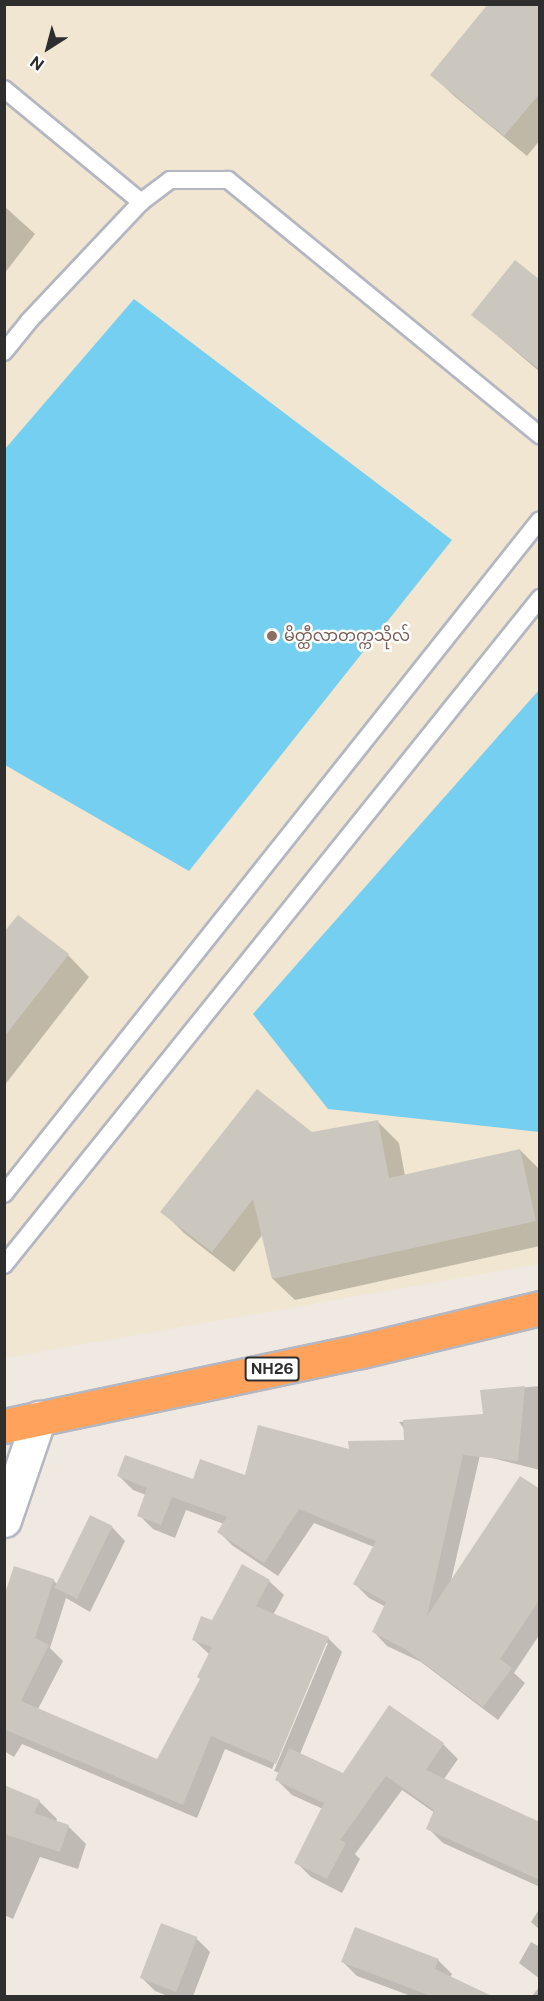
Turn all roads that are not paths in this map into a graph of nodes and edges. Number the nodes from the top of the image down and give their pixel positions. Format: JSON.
{"nodes":[{"id":1,"x":4,"y":89,"type":"edge"},
{"id":2,"x":141,"y":202,"type":"junction"},
{"id":3,"x":4,"y":352,"type":"edge"},
{"id":4,"x":540,"y":435,"type":"edge"},
{"id":5,"x":540,"y":520,"type":"edge"},
{"id":6,"x":540,"y":597,"type":"edge"},
{"id":7,"x":4,"y":1194,"type":"edge"},
{"id":8,"x":4,"y":1265,"type":"edge"},
{"id":9,"x":540,"y":1308,"type":"edge"},
{"id":10,"x":39,"y":1418,"type":"junction"},
{"id":11,"x":4,"y":1426,"type":"edge"},
{"id":12,"x":4,"y":1520,"type":"edge"}],
"edges":[{"from":1,"to":2,"type":"lane"},
{"from":2,"to":3,"type":"lane"},
{"from":2,"to":4,"type":"lane"},
{"from":5,"to":7,"type":"lane"},
{"from":6,"to":8,"type":"lane"},
{"from":9,"to":10,"type":"highway","number":"NH26"},
{"from":10,"to":11,"type":"highway","number":"NH26"},
{"from":10,"to":12,"type":"street"}]}
